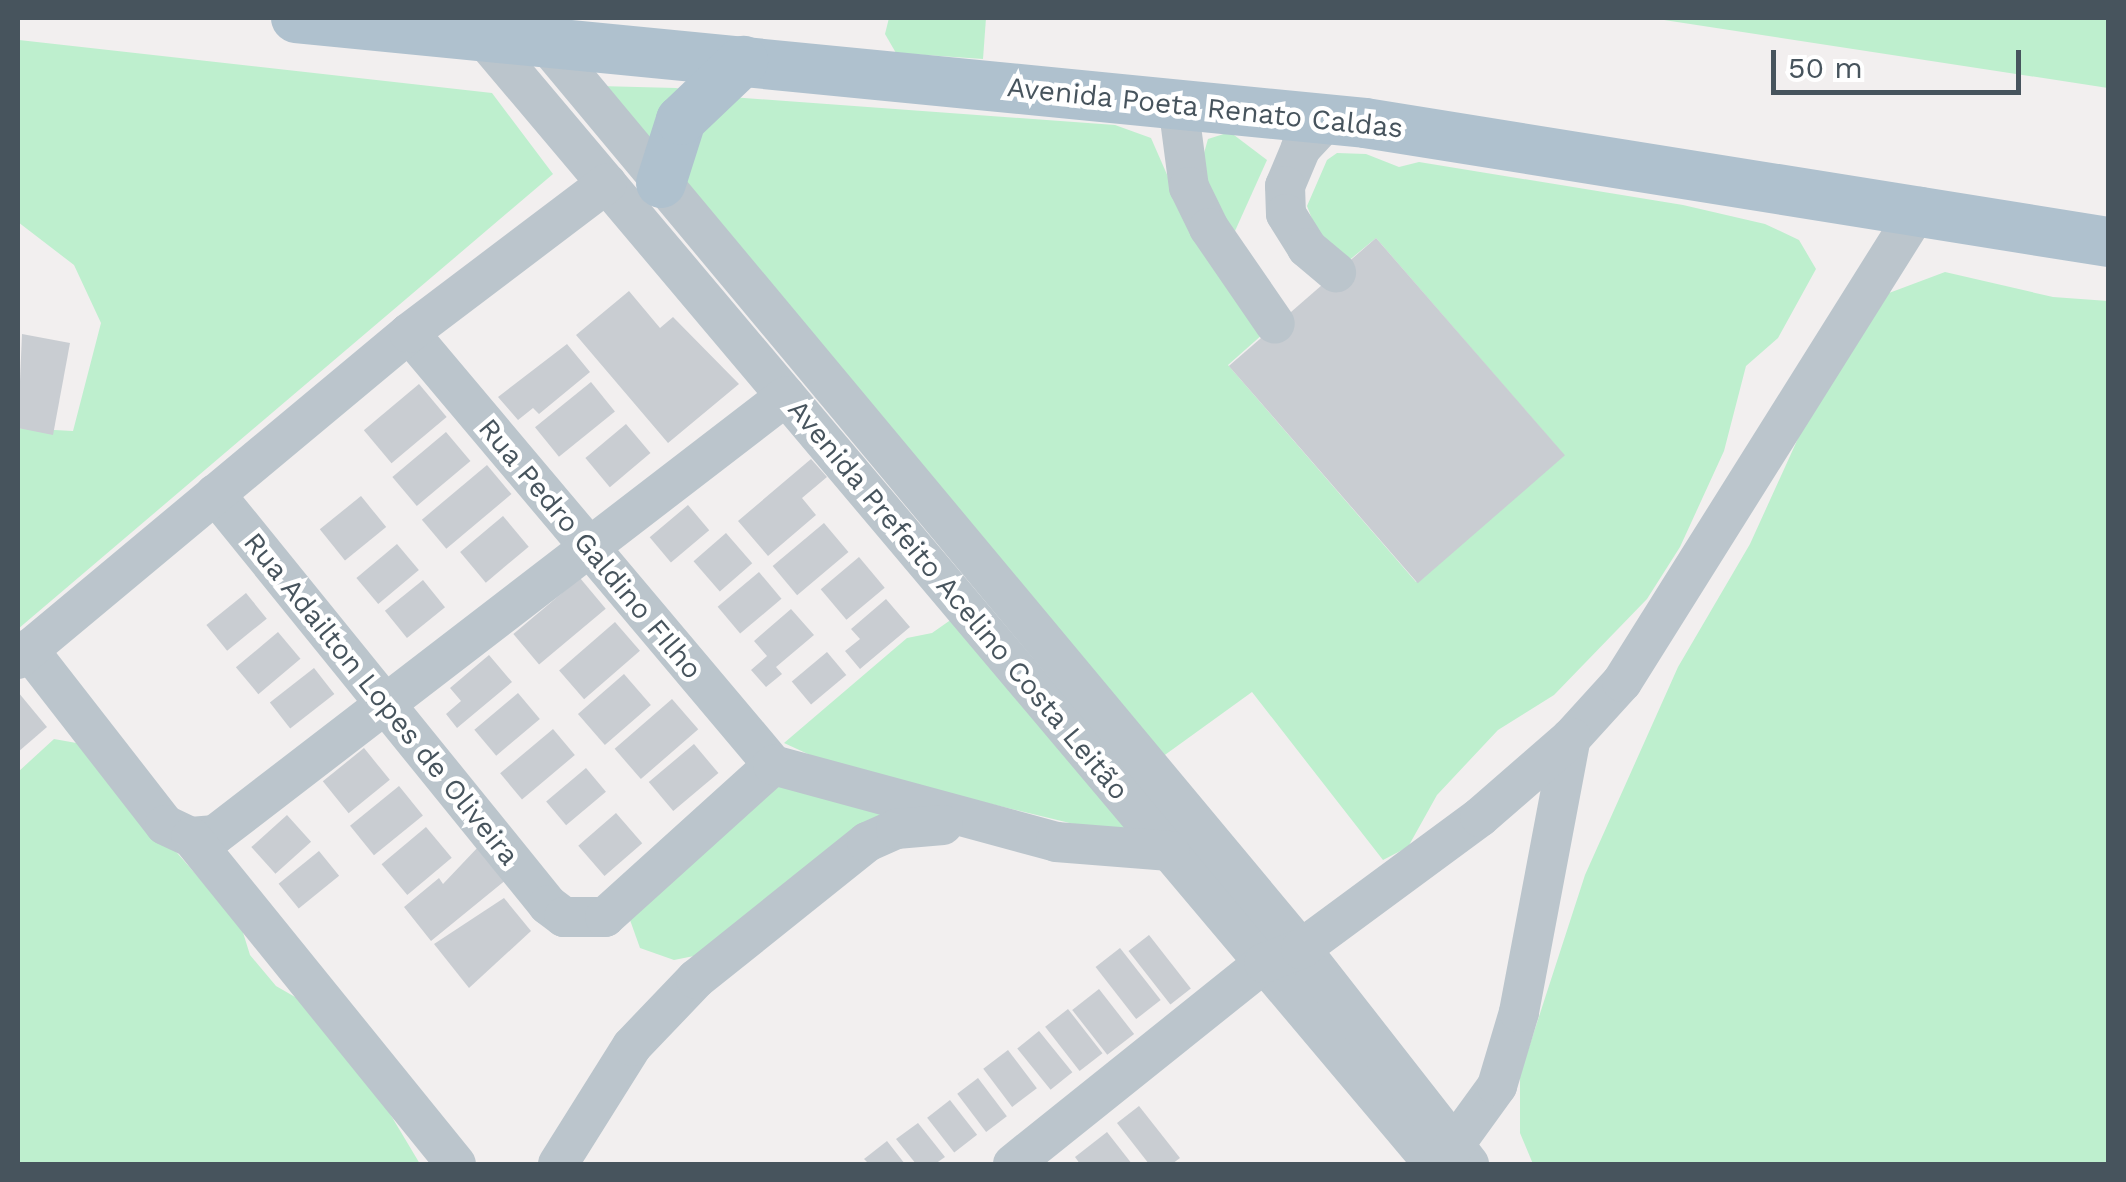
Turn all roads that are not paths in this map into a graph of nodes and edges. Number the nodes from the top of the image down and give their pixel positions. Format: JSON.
{"nodes":[{"id":1,"x":296,"y":18,"type":"edge"},
{"id":2,"x":482,"y":36,"type":"junction"},
{"id":3,"x":545,"y":42,"type":"junction"},
{"id":4,"x":743,"y":61,"type":"junction"},
{"id":5,"x":1178,"y":104,"type":"junction"},
{"id":6,"x":1328,"y":119,"type":"junction"},
{"id":7,"x":608,"y":183,"type":"junction"},
{"id":8,"x":661,"y":183,"type":"junction"},
{"id":9,"x":1920,"y":207,"type":"junction"},
{"id":10,"x":2108,"y":242,"type":"edge"},
{"id":11,"x":1336,"y":272,"type":"dead end"},
{"id":12,"x":1275,"y":324,"type":"dead end"},
{"id":13,"x":409,"y":333,"type":"junction"},
{"id":14,"x":786,"y":396,"type":"junction"},
{"id":15,"x":873,"y":437,"type":"junction"},
{"id":16,"x":839,"y":458,"type":"junction"},
{"id":17,"x":215,"y":494,"type":"junction"},
{"id":18,"x":586,"y":546,"type":"junction"},
{"id":19,"x":23,"y":654,"type":"edge"},
{"id":20,"x":386,"y":706,"type":"junction"},
{"id":21,"x":1571,"y":738,"type":"junction"},
{"id":22,"x":773,"y":765,"type":"junction"},
{"id":23,"x":971,"y":823,"type":"junction"},
{"id":24,"x":192,"y":837,"type":"junction"},
{"id":25,"x":1170,"y":851,"type":"junction"},
{"id":26,"x":1283,"y":956,"type":"junction"},
{"id":27,"x":1450,"y":1159,"type":"edge"},
{"id":28,"x":456,"y":1164,"type":"edge"},
{"id":29,"x":558,"y":1164,"type":"edge"},
{"id":30,"x":1013,"y":1164,"type":"edge"}],
"edges":[{"from":1,"to":2,"type":"main road","name":"Avenida Poeta Renato Caldas"},
{"from":2,"to":3,"type":"main road","name":"Avenida Poeta Renato Caldas"},
{"from":2,"to":7,"type":"street","name":"Avenida Prefeito Acelino Costa Leitão"},
{"from":3,"to":4,"type":"main road","name":"Avenida Poeta Renato Caldas"},
{"from":3,"to":8,"type":"street","name":"Avenida Prefeito Acelino Costa Leitão"},
{"from":4,"to":5,"type":"main road","name":"Avenida Poeta Renato Caldas"},
{"from":4,"to":8,"type":"main road"},
{"from":5,"to":6,"type":"main road","name":"Avenida Poeta Renato Caldas"},
{"from":5,"to":12,"type":"street"},
{"from":6,"to":9,"type":"main road","name":"Avenida Poeta Renato Caldas"},
{"from":6,"to":11,"type":"street"},
{"from":7,"to":13,"type":"street"},
{"from":7,"to":14,"type":"street","name":"Avenida Prefeito Acelino Costa Leitão"},
{"from":8,"to":15,"type":"street","name":"Avenida Prefeito Acelino Costa Leitão"},
{"from":9,"to":10,"type":"main road","name":"Avenida Poeta Renato Caldas"},
{"from":9,"to":21,"type":"street"},
{"from":13,"to":17,"type":"street"},
{"from":13,"to":18,"type":"street","name":"Rua Pedro Galdino FIlho"},
{"from":14,"to":16,"type":"street","name":"Avenida Prefeito Acelino Costa Leitão"},
{"from":14,"to":18,"type":"street"},
{"from":15,"to":16,"type":"street"},
{"from":15,"to":26,"type":"street","name":"Avenida Prefeito Acelino Costa Leitão"},
{"from":16,"to":25,"type":"street","name":"Avenida Prefeito Acelino Costa Leitão"},
{"from":17,"to":19,"type":"street"},
{"from":17,"to":20,"type":"street","name":"Rua Adailton Lopes de Oliveira"},
{"from":18,"to":20,"type":"street"},
{"from":18,"to":22,"type":"street","name":"Rua Pedro Galdino FIlho"},
{"from":19,"to":24,"type":"street"},
{"from":20,"to":22,"type":"street","name":"Rua Adailton Lopes de Oliveira"},
{"from":20,"to":24,"type":"street"},
{"from":21,"to":26,"type":"street"},
{"from":21,"to":27,"type":"street"},
{"from":22,"to":23,"type":"street"},
{"from":23,"to":25,"type":"street"},
{"from":23,"to":29,"type":"street"},
{"from":24,"to":28,"type":"street"},
{"from":25,"to":26,"type":"street","name":"Avenida Prefeito Acelino Costa Leitão"},
{"from":26,"to":27,"type":"street","name":"Avenida Prefeito Acelino Costa Leitão"},
{"from":26,"to":30,"type":"street"}]}
